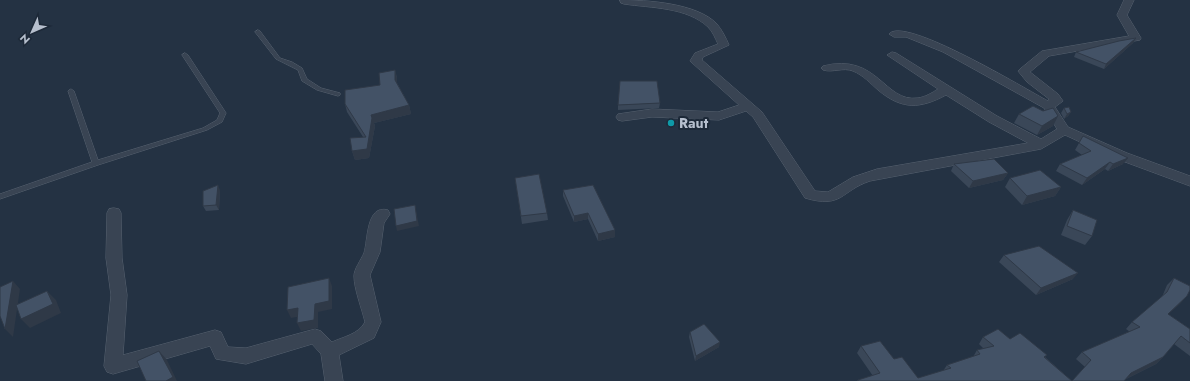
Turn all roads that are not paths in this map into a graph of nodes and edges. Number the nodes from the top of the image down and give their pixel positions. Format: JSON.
{"nodes":[{"id":1,"x":1129,"y":0,"type":"edge"},
{"id":2,"x":624,"y":1,"type":"edge"},
{"id":3,"x":258,"y":32,"type":"dead end"},
{"id":4,"x":894,"y":34,"type":"dead end"},
{"id":5,"x":185,"y":55,"type":"dead end"},
{"id":6,"x":892,"y":55,"type":"dead end"},
{"id":7,"x":827,"y":68,"type":"dead end"},
{"id":8,"x":946,"y":90,"type":"junction"},
{"id":9,"x":71,"y":91,"type":"dead end"},
{"id":10,"x":338,"y":94,"type":"dead end"},
{"id":11,"x":748,"y":106,"type":"junction"},
{"id":12,"x":1048,"y":106,"type":"junction"},
{"id":13,"x":622,"y":117,"type":"dead end"},
{"id":14,"x":1064,"y":130,"type":"junction"},
{"id":15,"x":1042,"y":145,"type":"junction"},
{"id":16,"x":96,"y":164,"type":"junction"},
{"id":17,"x":1190,"y":181,"type":"edge"},
{"id":18,"x":0,"y":197,"type":"edge"},
{"id":19,"x":114,"y":213,"type":"dead end"},
{"id":20,"x":383,"y":214,"type":"dead end"},
{"id":21,"x":329,"y":351,"type":"junction"},
{"id":22,"x":334,"y":381,"type":"edge"}],
"edges":[{"from":1,"to":12,"type":"street"},
{"from":2,"to":11,"type":"street"},
{"from":3,"to":10,"type":"lane"},
{"from":4,"to":12,"type":"street"},
{"from":5,"to":16,"type":"lane"},
{"from":6,"to":8,"type":"street"},
{"from":7,"to":8,"type":"street"},
{"from":8,"to":15,"type":"street"},
{"from":9,"to":16,"type":"lane"},
{"from":11,"to":13,"type":"street"},
{"from":11,"to":15,"type":"street"},
{"from":12,"to":14,"type":"street"},
{"from":14,"to":15,"type":"street"},
{"from":14,"to":17,"type":"street"},
{"from":16,"to":18,"type":"lane"},
{"from":19,"to":21,"type":"street"},
{"from":20,"to":21,"type":"street"},
{"from":21,"to":22,"type":"street"}]}
